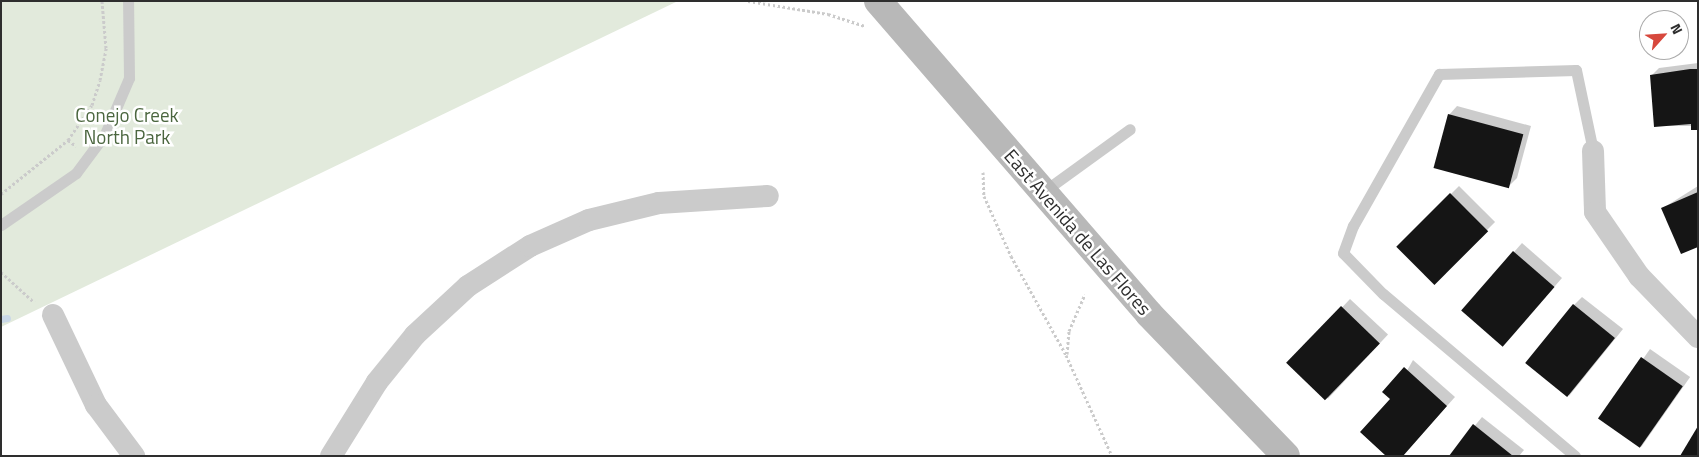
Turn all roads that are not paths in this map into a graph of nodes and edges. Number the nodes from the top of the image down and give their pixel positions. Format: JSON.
{"nodes":[{"id":1,"x":128,"y":1,"type":"edge"},
{"id":2,"x":877,"y":12,"type":"edge"},
{"id":3,"x":1130,"y":130,"type":"dead end"},
{"id":4,"x":1592,"y":151,"type":"joint"},
{"id":5,"x":1043,"y":192,"type":"junction"},
{"id":6,"x":768,"y":196,"type":"dead end"},
{"id":7,"x":1,"y":225,"type":"edge"},
{"id":8,"x":53,"y":315,"type":"road end"},
{"id":9,"x":1698,"y":337,"type":"edge"},
{"id":10,"x":134,"y":456,"type":"edge"},
{"id":11,"x":331,"y":456,"type":"edge"},
{"id":12,"x":1286,"y":456,"type":"edge"},
{"id":13,"x":1575,"y":456,"type":"edge"}],
"edges":[{"from":1,"to":7,"type":"lane"},
{"from":2,"to":5,"type":"street","name":"East Avenida de Las Flores"},
{"from":3,"to":5,"type":"lane"},
{"from":4,"to":9,"type":"street"},
{"from":4,"to":13,"type":"lane"},
{"from":5,"to":12,"type":"street","name":"East Avenida de Las Flores"},
{"from":6,"to":11,"type":"street"},
{"from":8,"to":10,"type":"street"}]}
